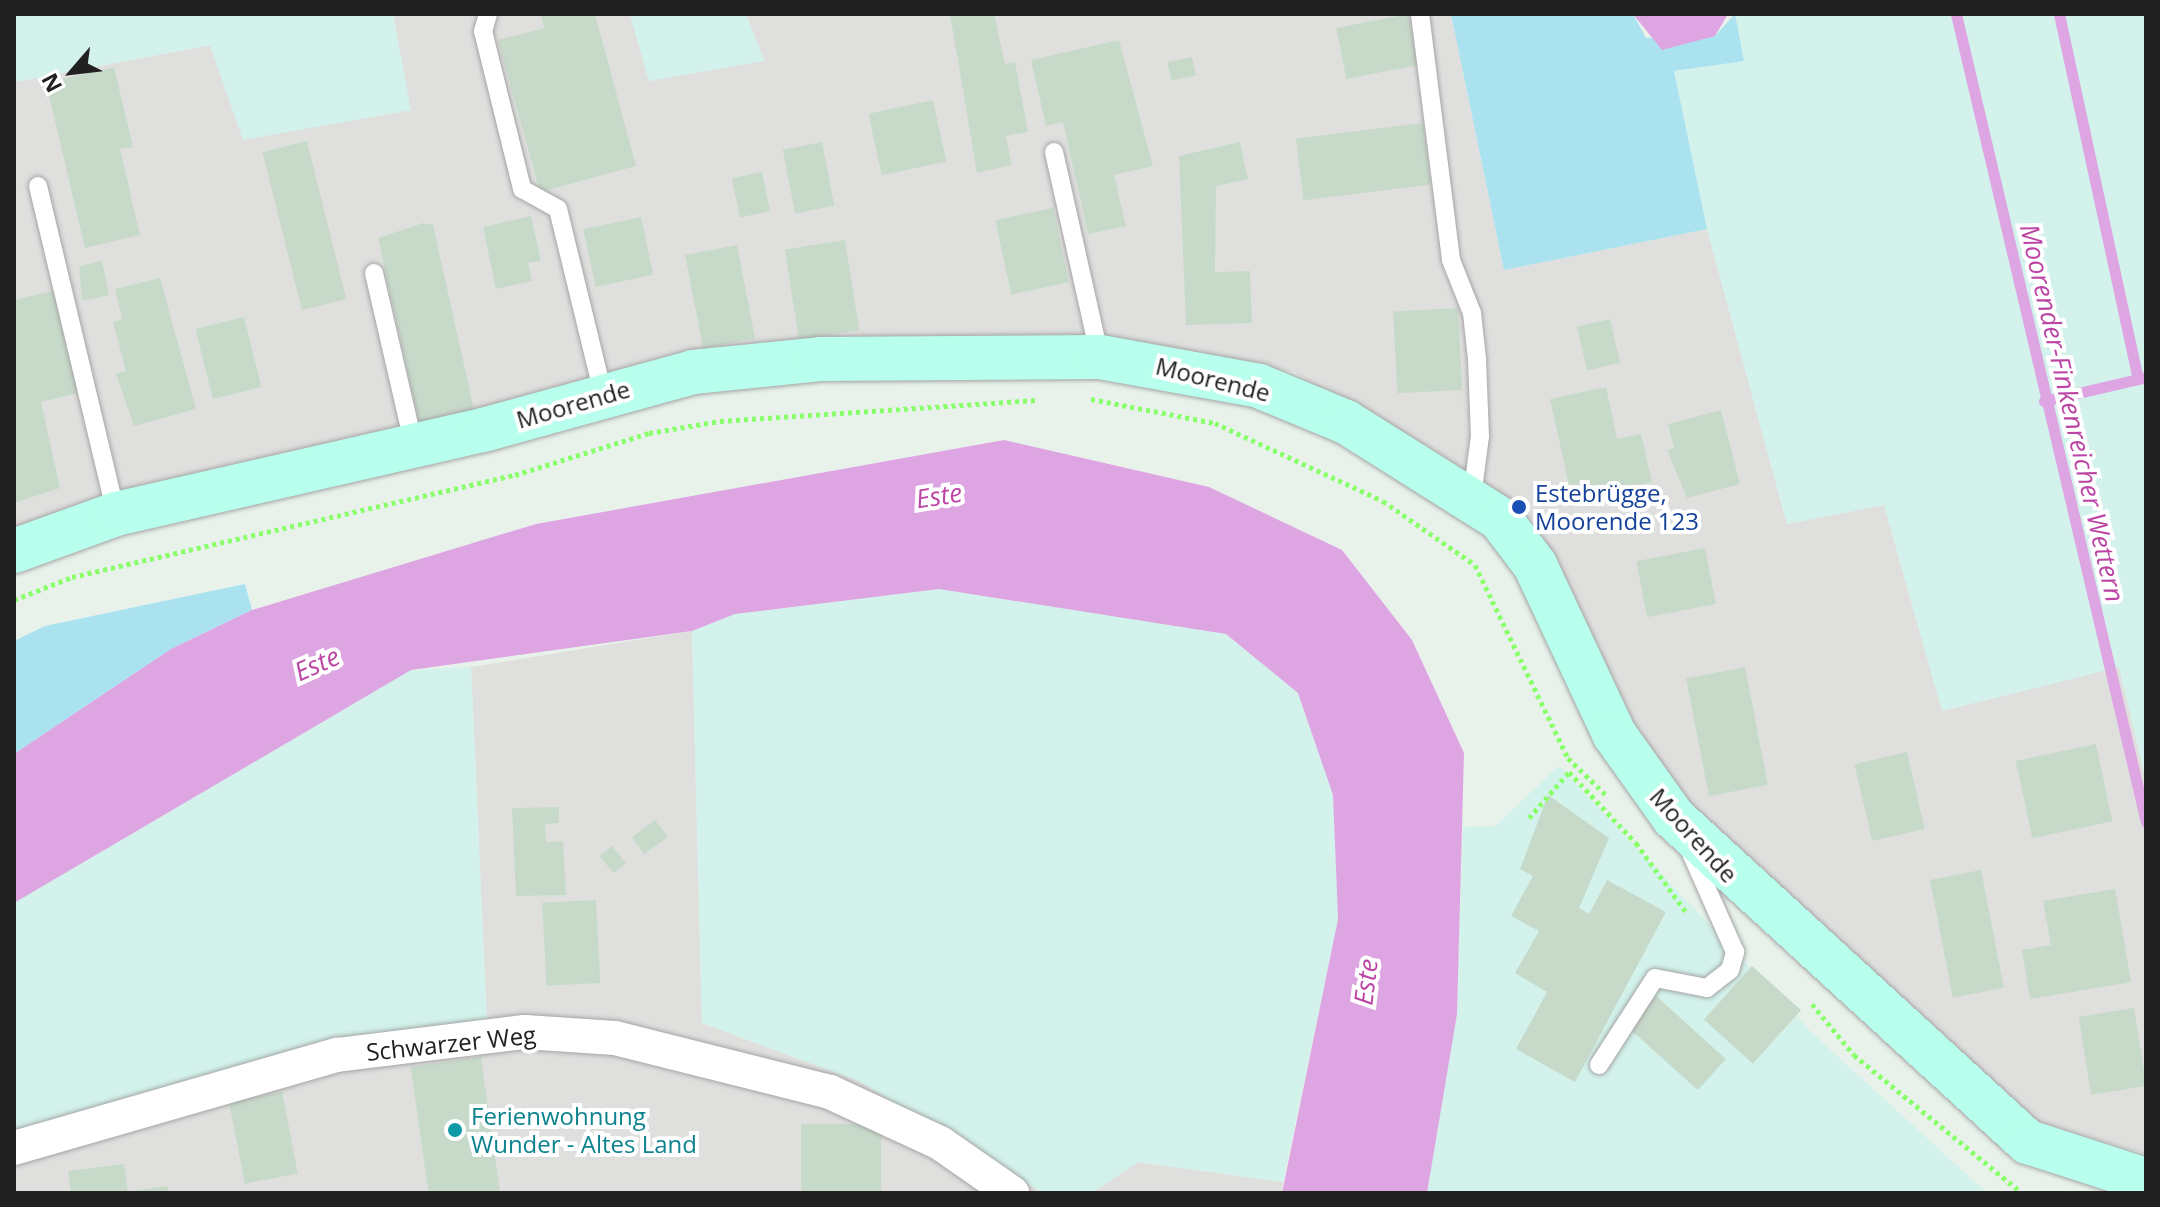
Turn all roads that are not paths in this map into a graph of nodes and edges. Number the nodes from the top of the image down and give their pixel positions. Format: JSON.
{"nodes":[{"id":1,"x":488,"y":14,"type":"edge"},
{"id":2,"x":1420,"y":14,"type":"edge"},
{"id":3,"x":1054,"y":152,"type":"dead end"},
{"id":4,"x":38,"y":186,"type":"dead end"},
{"id":5,"x":374,"y":273,"type":"dead end"},
{"id":6,"x":1100,"y":357,"type":"junction"},
{"id":7,"x":603,"y":394,"type":"junction"},
{"id":8,"x":414,"y":446,"type":"junction"},
{"id":9,"x":1472,"y":497,"type":"junction"},
{"id":10,"x":116,"y":514,"type":"junction"},
{"id":11,"x":14,"y":551,"type":"edge"},
{"id":12,"x":1661,"y":829,"type":"junction"},
{"id":13,"x":1599,"y":1065,"type":"dead end"},
{"id":14,"x":14,"y":1148,"type":"edge"},
{"id":15,"x":2146,"y":1180,"type":"edge"},
{"id":16,"x":1012,"y":1193,"type":"edge"}],
"edges":[{"from":1,"to":7,"type":"lane"},
{"from":2,"to":9,"type":"lane"},
{"from":3,"to":6,"type":"lane"},
{"from":4,"to":10,"type":"lane"},
{"from":5,"to":8,"type":"lane"},
{"from":6,"to":7,"type":"street","name":"Moorende"},
{"from":6,"to":9,"type":"street","name":"Moorende"},
{"from":7,"to":8,"type":"street","name":"Moorende"},
{"from":8,"to":10,"type":"street","name":"Moorende"},
{"from":9,"to":12,"type":"street","name":"Moorende"},
{"from":10,"to":11,"type":"street","name":"Moorende"},
{"from":12,"to":13,"type":"lane"},
{"from":12,"to":15,"type":"street","name":"Moorende"},
{"from":14,"to":16,"type":"street","name":"Schwarzer Weg"}]}
